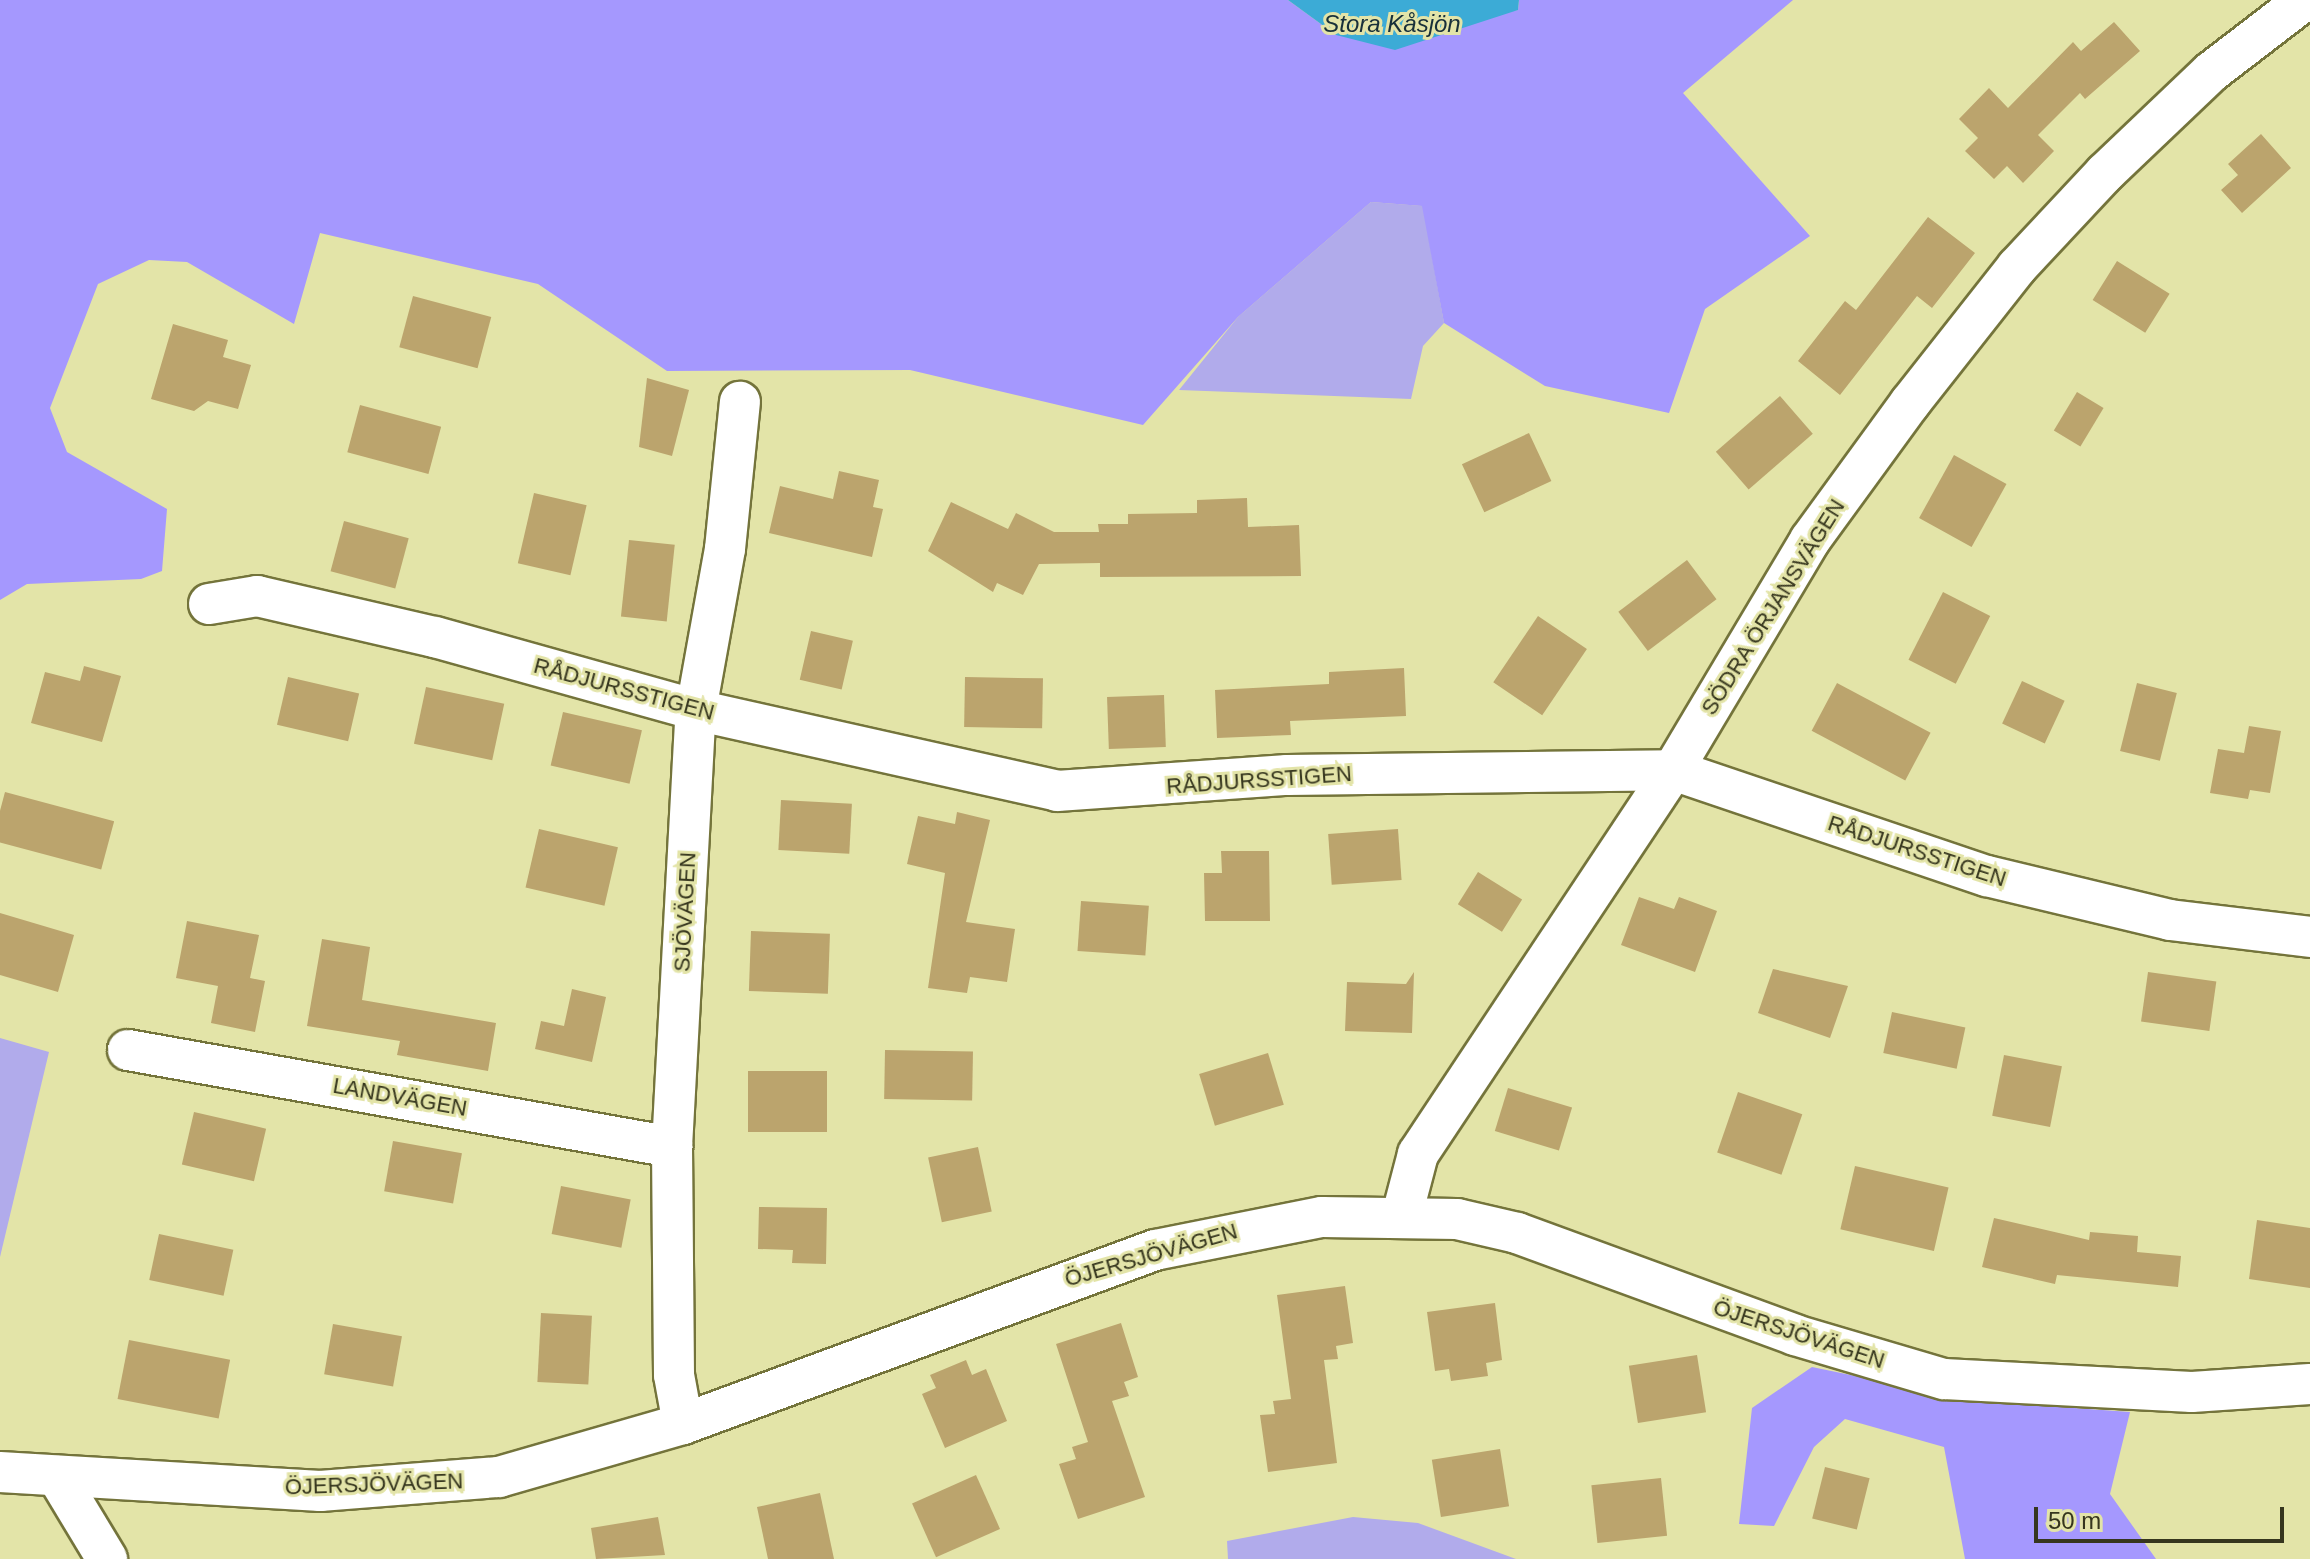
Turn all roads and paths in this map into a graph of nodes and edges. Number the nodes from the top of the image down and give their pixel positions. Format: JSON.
{"nodes":[{"id":1,"x":2305,"y":0,"type":"edge"},
{"id":2,"x":740,"y":402,"type":"dead end"},
{"id":3,"x":209,"y":604,"type":"dead end"},
{"id":4,"x":696,"y":710,"type":"junction"},
{"id":5,"x":1673,"y":770,"type":"junction"},
{"id":6,"x":2310,"y":937,"type":"edge"},
{"id":7,"x":128,"y":1050,"type":"dead end"},
{"id":8,"x":672,"y":1147,"type":"junction"},
{"id":9,"x":1402,"y":1215,"type":"junction"},
{"id":10,"x":2310,"y":1384,"type":"edge"},
{"id":11,"x":683,"y":1424,"type":"junction"},
{"id":12,"x":0,"y":1472,"type":"edge"},
{"id":13,"x":57,"y":1476,"type":"junction"},
{"id":14,"x":107,"y":1559,"type":"edge"}],
"edges":[{"from":1,"to":5,"type":"street","name":"SÖDRA ÖRJANSVÄGEN"},
{"from":2,"to":4,"type":"street","name":"SJÖVÄGEN"},
{"from":3,"to":4,"type":"street","name":"RÅDJURSSTIGEN"},
{"from":4,"to":5,"type":"street","name":"RÅDJURSSTIGEN"},
{"from":4,"to":8,"type":"street","name":"SJÖVÄGEN"},
{"from":5,"to":6,"type":"street","name":"RÅDJURSSTIGEN"},
{"from":5,"to":9,"type":"street","name":"SÖDRA ÖRJANSVÄGEN"},
{"from":7,"to":8,"type":"street","name":"LANDVÄGEN"},
{"from":8,"to":11,"type":"street","name":"SJÖVÄGEN"},
{"from":9,"to":10,"type":"street","name":"ÖJERSJÖVÄGEN"},
{"from":9,"to":11,"type":"street","name":"ÖJERSJÖVÄGEN"},
{"from":11,"to":13,"type":"street","name":"ÖJERSJÖVÄGEN"},
{"from":12,"to":13,"type":"street","name":"ÖJERSJÖVÄGEN"},
{"from":13,"to":14,"type":"street"}]}
